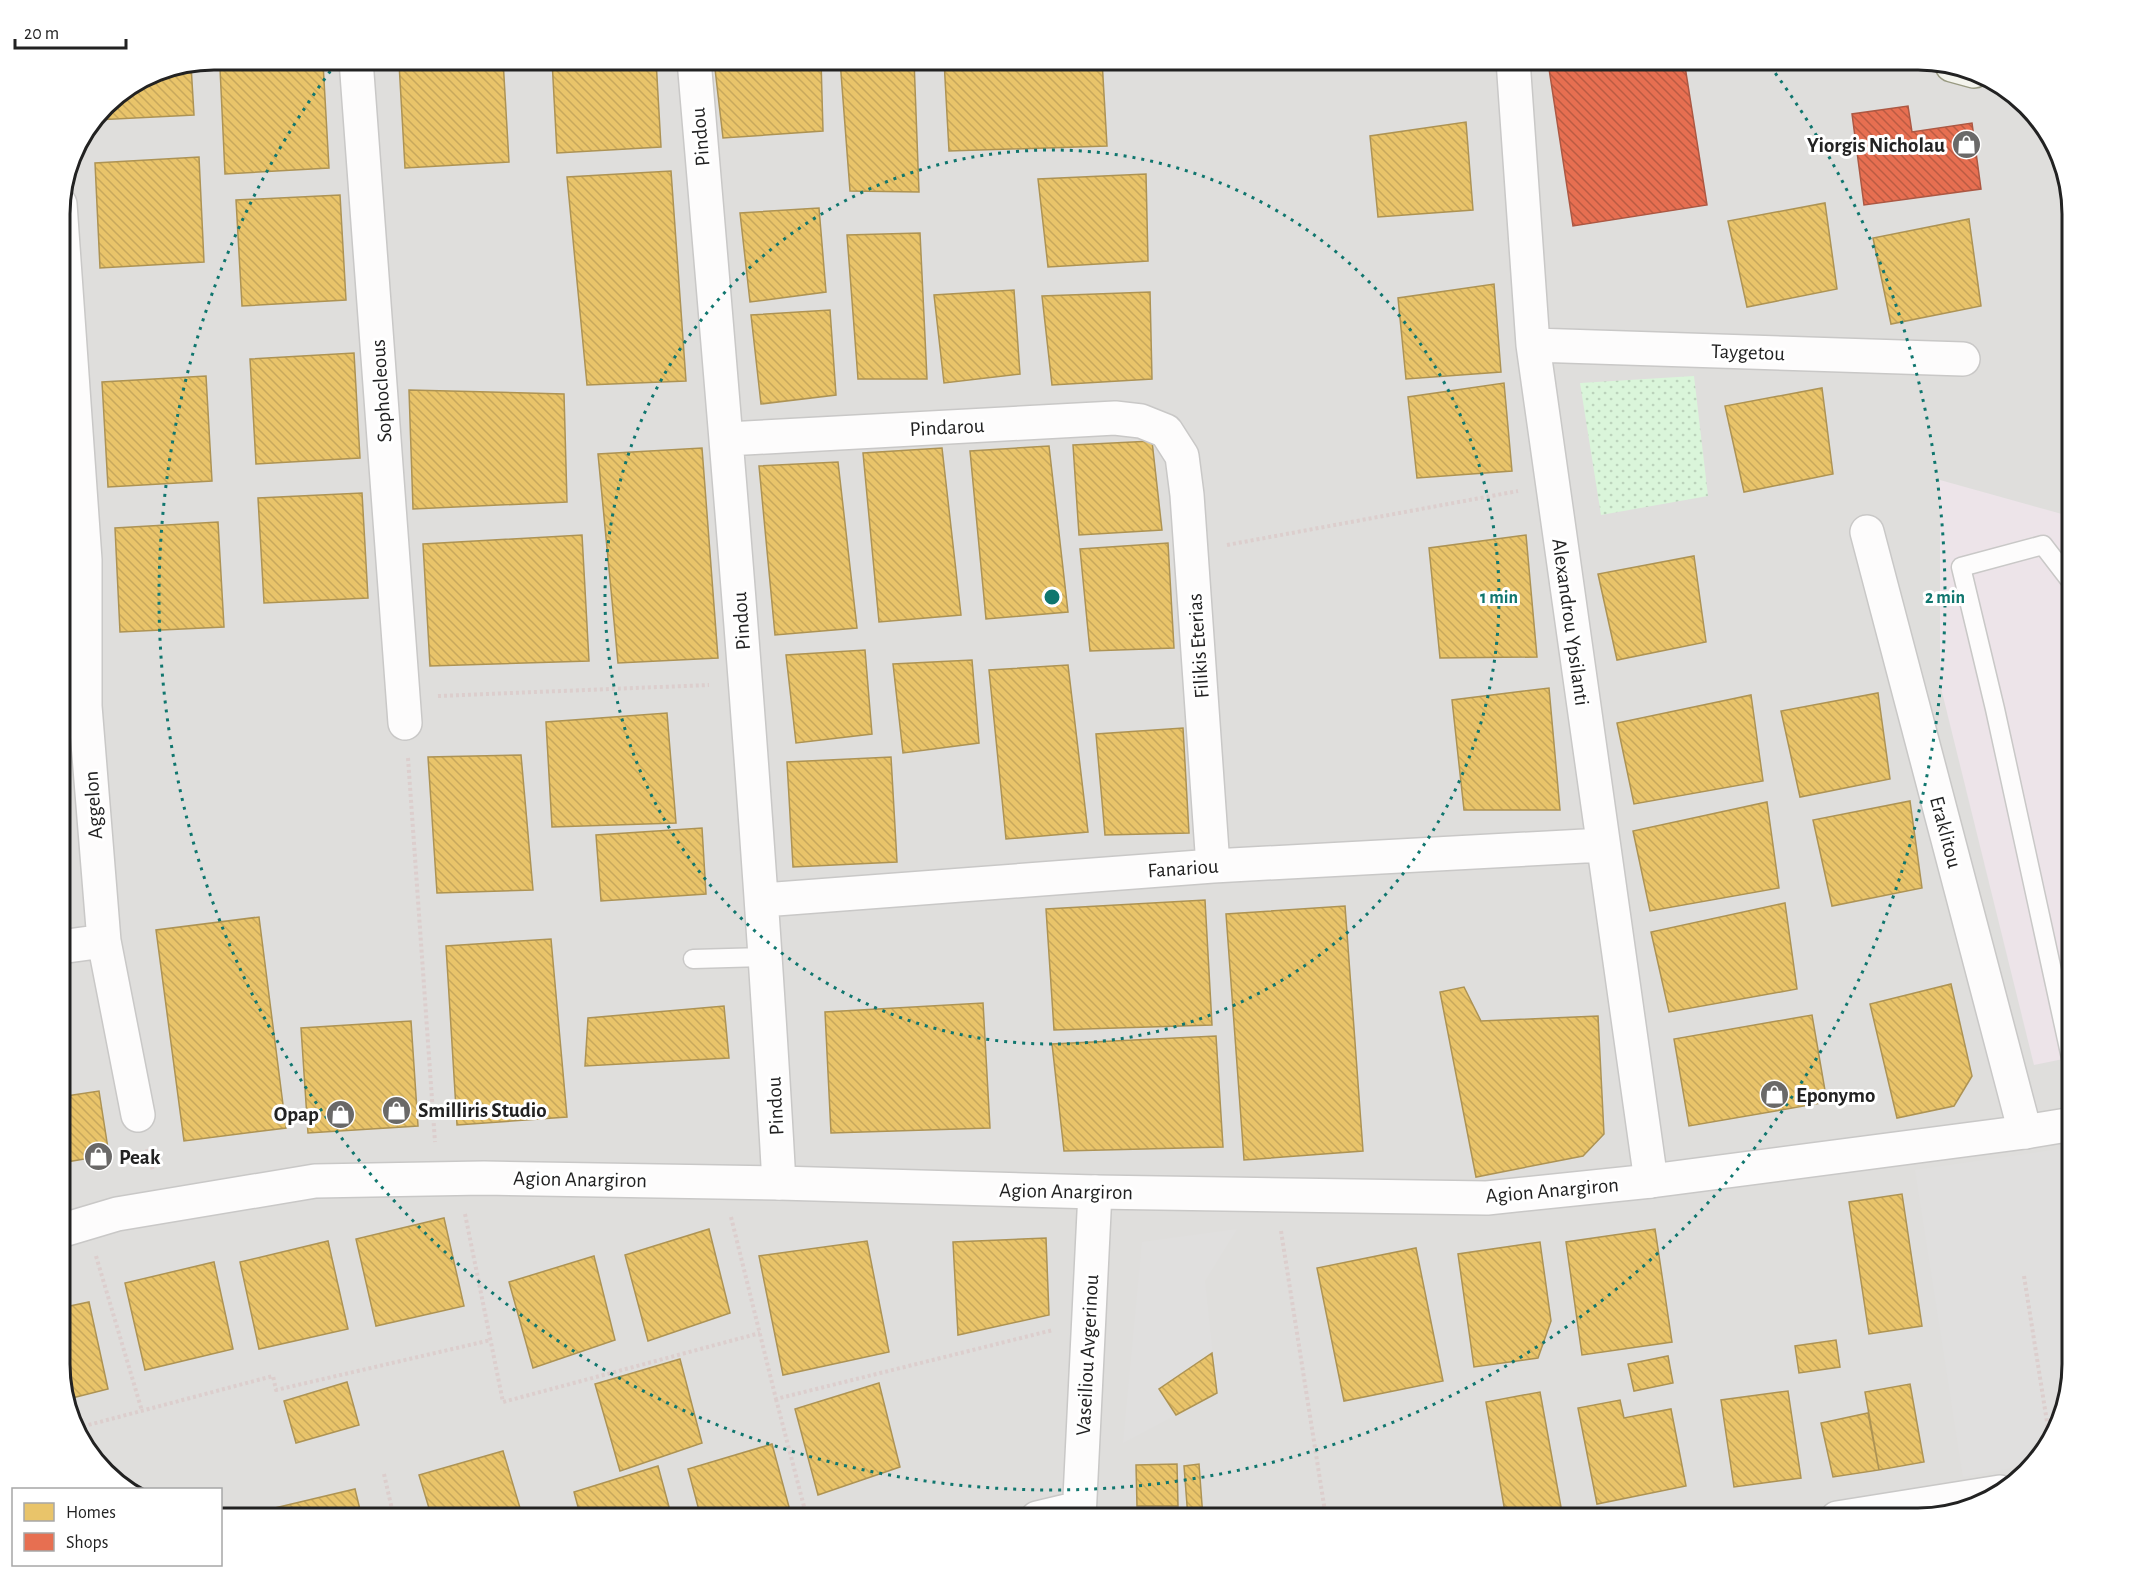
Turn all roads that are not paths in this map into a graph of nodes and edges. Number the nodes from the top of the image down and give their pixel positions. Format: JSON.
{"nodes":[{"id":1,"x":1514,"y":70,"type":"edge"},
{"id":2,"x":357,"y":71,"type":"edge"},
{"id":3,"x":695,"y":71,"type":"edge"},
{"id":4,"x":1533,"y":345,"type":"junction"},
{"id":5,"x":1963,"y":359,"type":"dead end"},
{"id":6,"x":71,"y":361,"type":"edge"},
{"id":7,"x":1166,"y":431,"type":"joint"},
{"id":8,"x":727,"y":439,"type":"junction"},
{"id":9,"x":1867,"y":532,"type":"dead end"},
{"id":10,"x":2062,"y":570,"type":"edge"},
{"id":11,"x":73,"y":706,"type":"edge"},
{"id":12,"x":405,"y":710,"type":"road end"},
{"id":13,"x":1603,"y":845,"type":"junction"},
{"id":14,"x":1213,"y":866,"type":"junction"},
{"id":15,"x":763,"y":900,"type":"junction"},
{"id":16,"x":104,"y":941,"type":"junction"},
{"id":17,"x":71,"y":946,"type":"edge"},
{"id":18,"x":767,"y":957,"type":"junction"},
{"id":19,"x":693,"y":959,"type":"dead end"},
{"id":20,"x":2062,"y":1017,"type":"edge"},
{"id":21,"x":138,"y":1115,"type":"road end"},
{"id":22,"x":2062,"y":1126,"type":"edge"},
{"id":23,"x":2025,"y":1132,"type":"junction"},
{"id":24,"x":1651,"y":1181,"type":"junction"},
{"id":25,"x":779,"y":1183,"type":"junction"},
{"id":26,"x":1095,"y":1192,"type":"junction"},
{"id":27,"x":73,"y":1227,"type":"edge"},
{"id":28,"x":1970,"y":1498,"type":"edge"},
{"id":29,"x":1079,"y":1508,"type":"edge"},
{"id":30,"x":1903,"y":1508,"type":"edge"}],
"edges":[{"from":1,"to":4,"type":"street","name":"Alexandrou Ypsilanti"},
{"from":2,"to":12,"type":"street","name":"Sophocleous"},
{"from":3,"to":8,"type":"street","name":"Pindou"},
{"from":4,"to":5,"type":"street","name":"Taygetou"},
{"from":4,"to":13,"type":"street","name":"Alexandrou Ypsilanti"},
{"from":6,"to":11,"type":"street","name":"Aggelon"},
{"from":7,"to":8,"type":"street","name":"Pindarou"},
{"from":7,"to":14,"type":"street","name":"Filikis Eterias"},
{"from":8,"to":15,"type":"street","name":"Pindou"},
{"from":9,"to":23,"type":"street","name":"Eraklitou"},
{"from":10,"to":20,"type":"lane"},
{"from":11,"to":16,"type":"street","name":"Aggelon"},
{"from":13,"to":14,"type":"street","name":"Fanariou"},
{"from":13,"to":24,"type":"street","name":"Alexandrou Ypsilanti"},
{"from":14,"to":15,"type":"street","name":"Fanariou"},
{"from":15,"to":18,"type":"street","name":"Pindou"},
{"from":16,"to":17,"type":"street"},
{"from":16,"to":21,"type":"street","name":"Aggelon"},
{"from":18,"to":19,"type":"lane"},
{"from":18,"to":25,"type":"street","name":"Pindou"},
{"from":22,"to":23,"type":"street","name":"Agion Anargiron"},
{"from":23,"to":24,"type":"street","name":"Agion Anargiron"},
{"from":24,"to":26,"type":"street","name":"Agion Anargiron"},
{"from":25,"to":26,"type":"street","name":"Agion Anargiron"},
{"from":25,"to":27,"type":"street","name":"Agion Anargiron"},
{"from":26,"to":29,"type":"street","name":"Vaseiliou Avgerinou"},
{"from":28,"to":30,"type":"street"}]}
